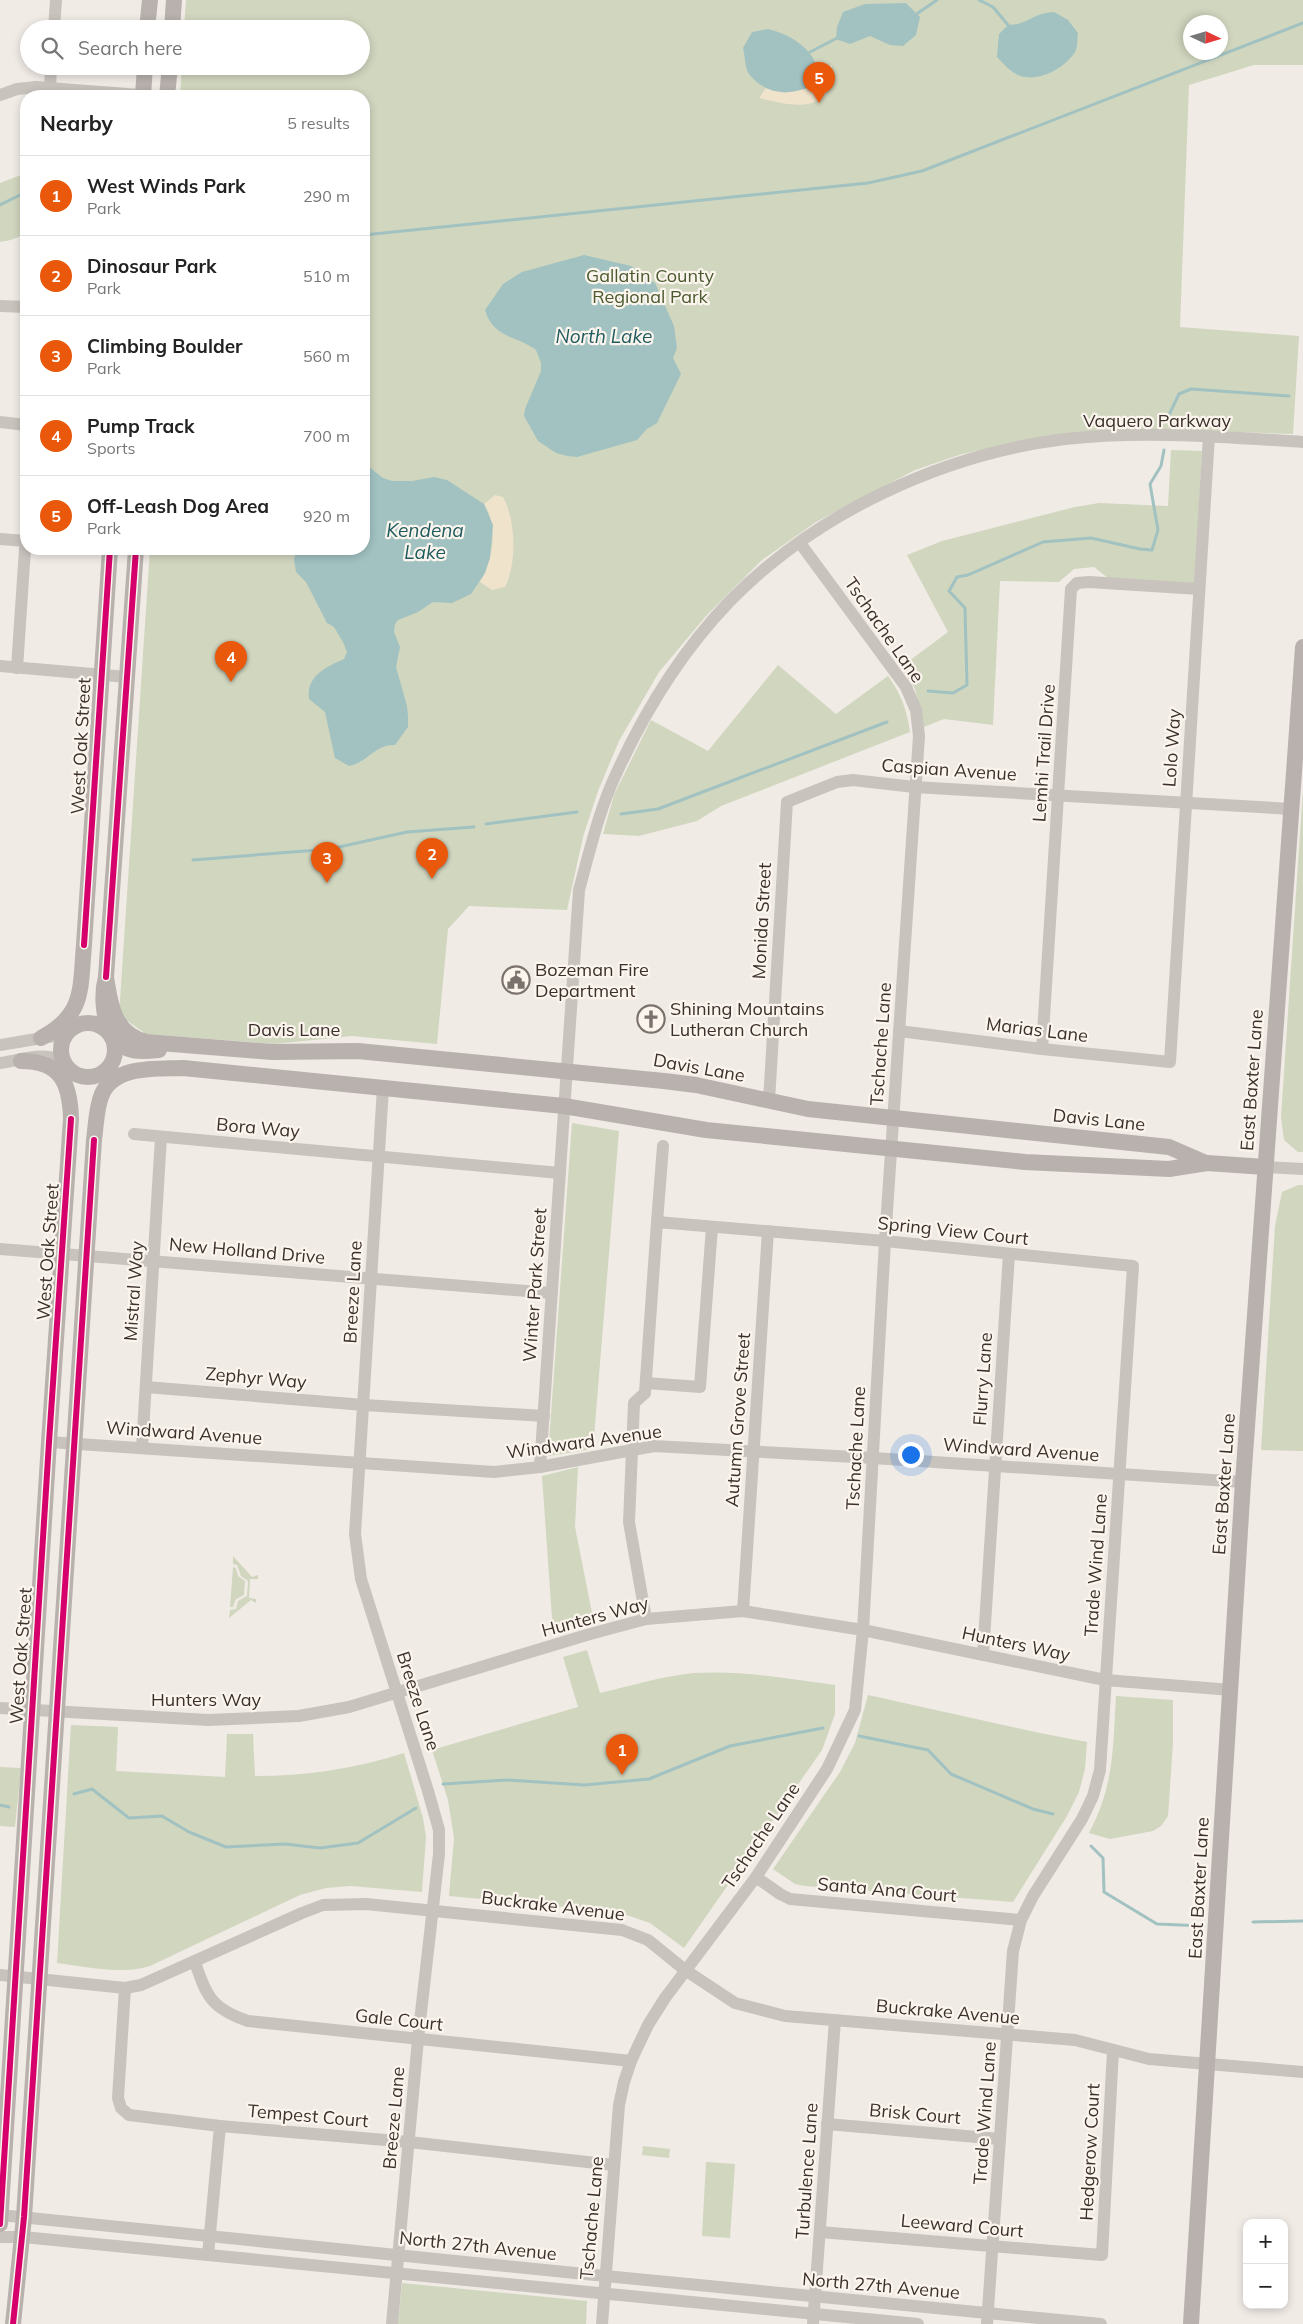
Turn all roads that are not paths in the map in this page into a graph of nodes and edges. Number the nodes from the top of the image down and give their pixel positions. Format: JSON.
{"nodes":[{"id":1,"x":56,"y":0,"type":"edge"},
{"id":2,"x":150,"y":0,"type":"edge"},
{"id":3,"x":174,"y":0,"type":"edge"},
{"id":4,"x":55,"y":20,"type":"edge"},
{"id":5,"x":149,"y":20,"type":"edge"},
{"id":6,"x":173,"y":20,"type":"edge"},
{"id":7,"x":51,"y":75,"type":"edge"},
{"id":8,"x":145,"y":75,"type":"edge"},
{"id":9,"x":169,"y":75,"type":"edge"},
{"id":10,"x":50,"y":88,"type":"junction"},
{"id":11,"x":74,"y":90,"type":"edge"},
{"id":12,"x":146,"y":90,"type":"edge"},
{"id":13,"x":168,"y":90,"type":"edge"},
{"id":14,"x":0,"y":95,"type":"edge"},
{"id":15,"x":0,"y":306,"type":"edge"},
{"id":16,"x":20,"y":307,"type":"edge"},
{"id":17,"x":0,"y":422,"type":"edge"},
{"id":18,"x":20,"y":424,"type":"edge"},
{"id":19,"x":1209,"y":436,"type":"junction"},
{"id":20,"x":1303,"y":442,"type":"edge"},
{"id":21,"x":0,"y":539,"type":"edge"},
{"id":22,"x":20,"y":541,"type":"edge"},
{"id":23,"x":800,"y":543,"type":"junction"},
{"id":24,"x":25,"y":555,"type":"edge"},
{"id":25,"x":110,"y":555,"type":"edge"},
{"id":26,"x":136,"y":555,"type":"edge"},
{"id":27,"x":1199,"y":589,"type":"junction"},
{"id":28,"x":1303,"y":646,"type":"edge"},
{"id":29,"x":0,"y":666,"type":"edge"},
{"id":30,"x":17,"y":668,"type":"junction"},
{"id":31,"x":100,"y":675,"type":"junction"},
{"id":32,"x":127,"y":677,"type":"junction"},
{"id":33,"x":914,"y":787,"type":"junction"},
{"id":34,"x":1059,"y":795,"type":"junction"},
{"id":35,"x":787,"y":802,"type":"joint"},
{"id":36,"x":1186,"y":803,"type":"junction"},
{"id":37,"x":1292,"y":809,"type":"junction"},
{"id":38,"x":84,"y":945,"type":"junction"},
{"id":39,"x":106,"y":977,"type":"junction"},
{"id":40,"x":72,"y":1029,"type":"junction"},
{"id":41,"x":899,"y":1031,"type":"junction"},
{"id":42,"x":111,"y":1035,"type":"junction"},
{"id":43,"x":41,"y":1038,"type":"junction"},
{"id":44,"x":0,"y":1045,"type":"edge"},
{"id":45,"x":181,"y":1046,"type":"junction"},
{"id":46,"x":1042,"y":1049,"type":"junction"},
{"id":47,"x":21,"y":1060,"type":"junction"},
{"id":48,"x":1170,"y":1062,"type":"joint"},
{"id":49,"x":0,"y":1064,"type":"edge"},
{"id":50,"x":66,"y":1065,"type":"junction"},
{"id":51,"x":183,"y":1068,"type":"junction"},
{"id":52,"x":567,"y":1071,"type":"junction"},
{"id":53,"x":104,"y":1073,"type":"junction"},
{"id":54,"x":382,"y":1088,"type":"junction"},
{"id":55,"x":769,"y":1101,"type":"junction"},
{"id":56,"x":564,"y":1106,"type":"junction"},
{"id":57,"x":72,"y":1119,"type":"junction"},
{"id":58,"x":893,"y":1119,"type":"junction"},
{"id":59,"x":134,"y":1134,"type":"dead end"},
{"id":60,"x":161,"y":1136,"type":"junction"},
{"id":61,"x":94,"y":1140,"type":"junction"},
{"id":62,"x":663,"y":1146,"type":"dead end"},
{"id":63,"x":892,"y":1147,"type":"junction"},
{"id":64,"x":379,"y":1156,"type":"junction"},
{"id":65,"x":1207,"y":1163,"type":"junction"},
{"id":66,"x":1265,"y":1167,"type":"junction"},
{"id":67,"x":1303,"y":1169,"type":"edge"},
{"id":68,"x":560,"y":1173,"type":"junction"},
{"id":69,"x":657,"y":1222,"type":"junction"},
{"id":70,"x":712,"y":1227,"type":"junction"},
{"id":71,"x":768,"y":1231,"type":"junction"},
{"id":72,"x":885,"y":1241,"type":"junction"},
{"id":73,"x":0,"y":1249,"type":"edge"},
{"id":74,"x":64,"y":1254,"type":"junction"},
{"id":75,"x":1009,"y":1254,"type":"junction"},
{"id":76,"x":87,"y":1256,"type":"junction"},
{"id":77,"x":154,"y":1261,"type":"junction"},
{"id":78,"x":1133,"y":1266,"type":"joint"},
{"id":79,"x":371,"y":1280,"type":"junction"},
{"id":80,"x":552,"y":1293,"type":"junction"},
{"id":81,"x":646,"y":1383,"type":"junction"},
{"id":82,"x":146,"y":1387,"type":"junction"},
{"id":83,"x":364,"y":1405,"type":"junction"},
{"id":84,"x":544,"y":1416,"type":"junction"},
{"id":85,"x":49,"y":1442,"type":"junction"},
{"id":86,"x":74,"y":1443,"type":"junction"},
{"id":87,"x":142,"y":1448,"type":"junction"},
{"id":88,"x":632,"y":1449,"type":"junction"},
{"id":89,"x":753,"y":1453,"type":"junction"},
{"id":90,"x":873,"y":1458,"type":"junction"},
{"id":91,"x":361,"y":1464,"type":"junction"},
{"id":92,"x":995,"y":1466,"type":"junction"},
{"id":93,"x":540,"y":1467,"type":"junction"},
{"id":94,"x":1119,"y":1474,"type":"junction"},
{"id":95,"x":1243,"y":1482,"type":"junction"},
{"id":96,"x":742,"y":1611,"type":"junction"},
{"id":97,"x":646,"y":1619,"type":"junction"},
{"id":98,"x":863,"y":1630,"type":"junction"},
{"id":99,"x":983,"y":1655,"type":"junction"},
{"id":100,"x":1106,"y":1680,"type":"junction"},
{"id":101,"x":1232,"y":1690,"type":"junction"},
{"id":102,"x":397,"y":1693,"type":"junction"},
{"id":103,"x":0,"y":1708,"type":"edge"},
{"id":104,"x":32,"y":1710,"type":"junction"},
{"id":105,"x":57,"y":1712,"type":"junction"},
{"id":106,"x":756,"y":1877,"type":"junction"},
{"id":107,"x":433,"y":1910,"type":"junction"},
{"id":108,"x":1021,"y":1920,"type":"junction"},
{"id":109,"x":195,"y":1962,"type":"junction"},
{"id":110,"x":686,"y":1970,"type":"junction"},
{"id":111,"x":8,"y":1975,"type":"edge"},
{"id":112,"x":40,"y":1979,"type":"junction"},
{"id":113,"x":125,"y":1988,"type":"junction"},
{"id":114,"x":835,"y":2020,"type":"junction"},
{"id":115,"x":1007,"y":2034,"type":"junction"},
{"id":116,"x":418,"y":2039,"type":"junction"},
{"id":117,"x":1112,"y":2050,"type":"junction"},
{"id":118,"x":631,"y":2062,"type":"junction"},
{"id":119,"x":1209,"y":2065,"type":"junction"},
{"id":120,"x":1303,"y":2072,"type":"edge"},
{"id":121,"x":827,"y":2124,"type":"junction"},
{"id":122,"x":220,"y":2126,"type":"junction"},
{"id":123,"x":1000,"y":2139,"type":"junction"},
{"id":124,"x":409,"y":2142,"type":"junction"},
{"id":125,"x":614,"y":2165,"type":"junction"},
{"id":126,"x":0,"y":2215,"type":"edge"},
{"id":127,"x":24,"y":2217,"type":"junction"},
{"id":128,"x":0,"y":2224,"type":"edge"},
{"id":129,"x":820,"y":2232,"type":"junction"},
{"id":130,"x":209,"y":2236,"type":"junction"},
{"id":131,"x":0,"y":2237,"type":"edge"},
{"id":132,"x":23,"y":2237,"type":"junction"},
{"id":133,"x":994,"y":2246,"type":"junction"},
{"id":134,"x":208,"y":2255,"type":"junction"},
{"id":135,"x":398,"y":2255,"type":"junction"},
{"id":136,"x":1102,"y":2255,"type":"joint"},
{"id":137,"x":396,"y":2273,"type":"junction"},
{"id":138,"x":605,"y":2276,"type":"junction"},
{"id":139,"x":604,"y":2293,"type":"junction"},
{"id":140,"x":816,"y":2297,"type":"junction"},
{"id":141,"x":813,"y":2319,"type":"edge"},
{"id":142,"x":988,"y":2319,"type":"edge"},
{"id":143,"x":13,"y":2324,"type":"edge"},
{"id":144,"x":392,"y":2324,"type":"edge"},
{"id":145,"x":602,"y":2324,"type":"edge"},
{"id":146,"x":918,"y":2324,"type":"edge"},
{"id":147,"x":1101,"y":2324,"type":"edge"},
{"id":148,"x":1191,"y":2324,"type":"edge"}],
"edges":[{"from":1,"to":4,"type":"street"},
{"from":2,"to":5,"type":"main road"},
{"from":3,"to":6,"type":"main road"},
{"from":7,"to":10,"type":"street"},
{"from":8,"to":12,"type":"main road"},
{"from":9,"to":13,"type":"main road"},
{"from":10,"to":11,"type":"street"},
{"from":10,"to":14,"type":"street"},
{"from":15,"to":16,"type":"street"},
{"from":17,"to":18,"type":"street"},
{"from":19,"to":20,"type":"street","name":"Vaquero Parkway"},
{"from":19,"to":23,"type":"street","name":"Vaquero Parkway"},
{"from":19,"to":27,"type":"street","name":"Lolo Way"},
{"from":21,"to":22,"type":"street"},
{"from":23,"to":33,"type":"street","name":"Tschache Lane"},
{"from":23,"to":52,"type":"street","name":"Vaquero Parkway"},
{"from":24,"to":30,"type":"street"},
{"from":25,"to":31,"type":"main road","name":"West Oak Street"},
{"from":26,"to":32,"type":"main road"},
{"from":27,"to":34,"type":"street","name":"Lemhi Trail Drive"},
{"from":27,"to":36,"type":"street","name":"Lolo Way"},
{"from":28,"to":37,"type":"main road","name":"East Baxter Lane"},
{"from":29,"to":30,"type":"street"},
{"from":30,"to":31,"type":"street"},
{"from":31,"to":32,"type":"street"},
{"from":31,"to":38,"type":"main road","name":"West Oak Street"},
{"from":32,"to":39,"type":"main road"},
{"from":33,"to":34,"type":"street","name":"Caspian Avenue"},
{"from":33,"to":35,"type":"street","name":"Caspian Avenue"},
{"from":33,"to":41,"type":"street","name":"Tschache Lane"},
{"from":34,"to":36,"type":"street","name":"Caspian Avenue"},
{"from":34,"to":46,"type":"street","name":"Lemhi Trail Drive"},
{"from":35,"to":55,"type":"street","name":"Monida Street"},
{"from":36,"to":37,"type":"street","name":"Caspian Avenue"},
{"from":36,"to":48,"type":"street","name":"Lolo Way"},
{"from":37,"to":66,"type":"main road","name":"East Baxter Lane"},
{"from":38,"to":40,"type":"main road"},
{"from":38,"to":43,"type":"main road"},
{"from":39,"to":42,"type":"main road"},
{"from":39,"to":45,"type":"main road"},
{"from":40,"to":42,"type":"main road"},
{"from":40,"to":43,"type":"street"},
{"from":40,"to":50,"type":"main road"},
{"from":41,"to":46,"type":"street","name":"Marias Lane"},
{"from":41,"to":58,"type":"street","name":"Tschache Lane"},
{"from":42,"to":45,"type":"main road"},
{"from":42,"to":53,"type":"main road"},
{"from":43,"to":44,"type":"street"},
{"from":45,"to":52,"type":"main road","name":"Davis Lane"},
{"from":46,"to":48,"type":"street","name":"Marias Lane"},
{"from":47,"to":49,"type":"street"},
{"from":47,"to":50,"type":"street"},
{"from":47,"to":57,"type":"main road"},
{"from":50,"to":53,"type":"main road"},
{"from":50,"to":57,"type":"main road"},
{"from":51,"to":53,"type":"main road"},
{"from":51,"to":54,"type":"main road","name":"Davis Lane"},
{"from":51,"to":61,"type":"main road"},
{"from":52,"to":55,"type":"main road","name":"Davis Lane"},
{"from":52,"to":56,"type":"street","name":"Vaquero Parkway"},
{"from":53,"to":61,"type":"main road"},
{"from":54,"to":56,"type":"main road","name":"Davis Lane"},
{"from":54,"to":64,"type":"street","name":"Breeze Lane"},
{"from":55,"to":58,"type":"main road","name":"Davis Lane"},
{"from":56,"to":63,"type":"main road","name":"Davis Lane"},
{"from":56,"to":68,"type":"street","name":"Winter Park Street"},
{"from":57,"to":74,"type":"main road","name":"West Oak Street"},
{"from":58,"to":63,"type":"street","name":"Tschache Lane"},
{"from":58,"to":65,"type":"main road","name":"Davis Lane"},
{"from":59,"to":60,"type":"street","name":"Bora Way"},
{"from":60,"to":64,"type":"street","name":"Bora Way"},
{"from":60,"to":77,"type":"street","name":"Mistral Way"},
{"from":61,"to":76,"type":"main road"},
{"from":62,"to":69,"type":"street"},
{"from":63,"to":65,"type":"main road","name":"Davis Lane"},
{"from":63,"to":72,"type":"street","name":"Tschache Lane"},
{"from":64,"to":68,"type":"street","name":"Bora Way"},
{"from":64,"to":79,"type":"street","name":"Breeze Lane"},
{"from":65,"to":66,"type":"main road","name":"Davis Lane"},
{"from":66,"to":67,"type":"street","name":"Davis Lane"},
{"from":66,"to":95,"type":"main road","name":"East Baxter Lane"},
{"from":68,"to":80,"type":"street","name":"Winter Park Street"},
{"from":69,"to":70,"type":"street","name":"Spring View Court"},
{"from":69,"to":81,"type":"street"},
{"from":70,"to":71,"type":"street","name":"Spring View Court"},
{"from":70,"to":81,"type":"street"},
{"from":71,"to":72,"type":"street","name":"Spring View Court"},
{"from":71,"to":89,"type":"street","name":"Autumn Grove Street"},
{"from":72,"to":75,"type":"street","name":"Spring View Court"},
{"from":72,"to":90,"type":"street","name":"Tschache Lane"},
{"from":73,"to":74,"type":"street","name":"New Holland Drive"},
{"from":74,"to":76,"type":"street","name":"New Holland Drive"},
{"from":74,"to":85,"type":"main road","name":"West Oak Street"},
{"from":75,"to":78,"type":"street","name":"Spring View Court"},
{"from":75,"to":92,"type":"street","name":"Flurry Lane"},
{"from":76,"to":77,"type":"street","name":"New Holland Drive"},
{"from":76,"to":86,"type":"main road"},
{"from":77,"to":79,"type":"street","name":"New Holland Drive"},
{"from":77,"to":82,"type":"street","name":"Mistral Way"},
{"from":78,"to":94,"type":"street","name":"Trade Wind Lane"},
{"from":79,"to":80,"type":"street","name":"New Holland Drive"},
{"from":79,"to":83,"type":"street","name":"Breeze Lane"},
{"from":80,"to":84,"type":"street","name":"Winter Park Street"},
{"from":81,"to":88,"type":"street"},
{"from":82,"to":83,"type":"street","name":"Zephyr Way"},
{"from":82,"to":87,"type":"street","name":"Mistral Way"},
{"from":83,"to":84,"type":"street","name":"Zephyr Way"},
{"from":83,"to":91,"type":"street","name":"Breeze Lane"},
{"from":84,"to":93,"type":"street","name":"Winter Park Street"},
{"from":85,"to":86,"type":"street","name":"Windward Avenue"},
{"from":85,"to":104,"type":"main road","name":"West Oak Street"},
{"from":86,"to":87,"type":"street","name":"Windward Avenue"},
{"from":86,"to":105,"type":"main road"},
{"from":87,"to":91,"type":"street","name":"Windward Avenue"},
{"from":88,"to":89,"type":"street","name":"Windward Avenue"},
{"from":88,"to":93,"type":"street","name":"Windward Avenue"},
{"from":88,"to":97,"type":"street"},
{"from":89,"to":90,"type":"street","name":"Windward Avenue"},
{"from":89,"to":96,"type":"street","name":"Autumn Grove Street"},
{"from":90,"to":92,"type":"street","name":"Windward Avenue"},
{"from":90,"to":98,"type":"street","name":"Tschache Lane"},
{"from":91,"to":93,"type":"street","name":"Windward Avenue"},
{"from":91,"to":102,"type":"street","name":"Breeze Lane"},
{"from":92,"to":94,"type":"street","name":"Windward Avenue"},
{"from":92,"to":99,"type":"street","name":"Flurry Lane"},
{"from":94,"to":95,"type":"street","name":"Windward Avenue"},
{"from":94,"to":100,"type":"street","name":"Trade Wind Lane"},
{"from":95,"to":101,"type":"main road","name":"East Baxter Lane"},
{"from":96,"to":97,"type":"street","name":"Hunters Way"},
{"from":96,"to":98,"type":"street","name":"Hunters Way"},
{"from":97,"to":102,"type":"street","name":"Hunters Way"},
{"from":98,"to":99,"type":"street","name":"Hunters Way"},
{"from":98,"to":106,"type":"street","name":"Tschache Lane"},
{"from":99,"to":100,"type":"street","name":"Hunters Way"},
{"from":100,"to":101,"type":"street","name":"Hunters Way"},
{"from":100,"to":108,"type":"street","name":"Trade Wind Lane"},
{"from":101,"to":119,"type":"main road","name":"East Baxter Lane"},
{"from":102,"to":105,"type":"street","name":"Hunters Way"},
{"from":102,"to":107,"type":"street","name":"Breeze Lane"},
{"from":103,"to":104,"type":"street","name":"Hunters Way"},
{"from":104,"to":105,"type":"street","name":"Hunters Way"},
{"from":104,"to":111,"type":"main road","name":"West Oak Street"},
{"from":105,"to":112,"type":"main road"},
{"from":106,"to":108,"type":"street","name":"Santa Ana Court"},
{"from":106,"to":110,"type":"street","name":"Tschache Lane"},
{"from":107,"to":109,"type":"street","name":"Buckrake Avenue"},
{"from":107,"to":110,"type":"street","name":"Buckrake Avenue"},
{"from":107,"to":116,"type":"street","name":"Breeze Lane"},
{"from":108,"to":115,"type":"street","name":"Trade Wind Lane"},
{"from":109,"to":113,"type":"street","name":"Buckrake Avenue"},
{"from":109,"to":116,"type":"street","name":"Gale Court"},
{"from":110,"to":114,"type":"street","name":"Buckrake Avenue"},
{"from":110,"to":118,"type":"street","name":"Tschache Lane"},
{"from":111,"to":112,"type":"street","name":"Buckrake Avenue"},
{"from":111,"to":126,"type":"main road","name":"West Oak Street"},
{"from":112,"to":113,"type":"street","name":"Buckrake Avenue"},
{"from":112,"to":127,"type":"main road"},
{"from":113,"to":122,"type":"street","name":"Tempest Court"},
{"from":114,"to":115,"type":"street","name":"Buckrake Avenue"},
{"from":114,"to":121,"type":"street","name":"Turbulence Lane"},
{"from":115,"to":117,"type":"street","name":"Buckrake Avenue"},
{"from":115,"to":123,"type":"street","name":"Trade Wind Lane"},
{"from":116,"to":118,"type":"street","name":"Gale Court"},
{"from":116,"to":124,"type":"street","name":"Breeze Lane"},
{"from":117,"to":119,"type":"street","name":"Buckrake Avenue"},
{"from":117,"to":136,"type":"street","name":"Hedgerow Court"},
{"from":118,"to":125,"type":"street","name":"Tschache Lane"},
{"from":119,"to":120,"type":"street","name":"Buckrake Avenue"},
{"from":119,"to":148,"type":"main road","name":"East Baxter Lane"},
{"from":121,"to":123,"type":"street","name":"Brisk Court"},
{"from":121,"to":129,"type":"street","name":"Turbulence Lane"},
{"from":122,"to":124,"type":"street","name":"Tempest Court"},
{"from":122,"to":130,"type":"street"},
{"from":123,"to":133,"type":"street","name":"Trade Wind Lane"},
{"from":124,"to":125,"type":"street","name":"Tempest Court"},
{"from":124,"to":135,"type":"street","name":"Breeze Lane"},
{"from":125,"to":138,"type":"street","name":"Tschache Lane"},
{"from":126,"to":127,"type":"street","name":"North 27th Avenue"},
{"from":126,"to":128,"type":"main road","name":"West Oak Street"},
{"from":127,"to":130,"type":"street","name":"North 27th Avenue"},
{"from":127,"to":132,"type":"main road"},
{"from":129,"to":133,"type":"street","name":"Leeward Court"},
{"from":129,"to":140,"type":"street","name":"Turbulence Lane"},
{"from":130,"to":134,"type":"street"},
{"from":130,"to":135,"type":"street","name":"North 27th Avenue"},
{"from":131,"to":132,"type":"street","name":"North 27th Avenue"},
{"from":132,"to":134,"type":"street","name":"North 27th Avenue"},
{"from":132,"to":143,"type":"main road"},
{"from":133,"to":136,"type":"street","name":"Leeward Court"},
{"from":133,"to":142,"type":"street","name":"Trade Wind Lane"},
{"from":134,"to":137,"type":"street","name":"North 27th Avenue"},
{"from":135,"to":137,"type":"street","name":"Breeze Lane"},
{"from":135,"to":138,"type":"street","name":"North 27th Avenue"},
{"from":137,"to":139,"type":"street","name":"North 27th Avenue"},
{"from":137,"to":144,"type":"street","name":"Breeze Lane"},
{"from":138,"to":139,"type":"street","name":"Tschache Lane"},
{"from":138,"to":140,"type":"street","name":"North 27th Avenue"},
{"from":139,"to":141,"type":"street","name":"North 27th Avenue"},
{"from":139,"to":145,"type":"street","name":"Tschache Lane"},
{"from":140,"to":141,"type":"street","name":"Turbulence Lane"},
{"from":140,"to":142,"type":"street","name":"North 27th Avenue"},
{"from":141,"to":146,"type":"street","name":"North 27th Avenue"},
{"from":142,"to":147,"type":"street","name":"North 27th Avenue"}]}
